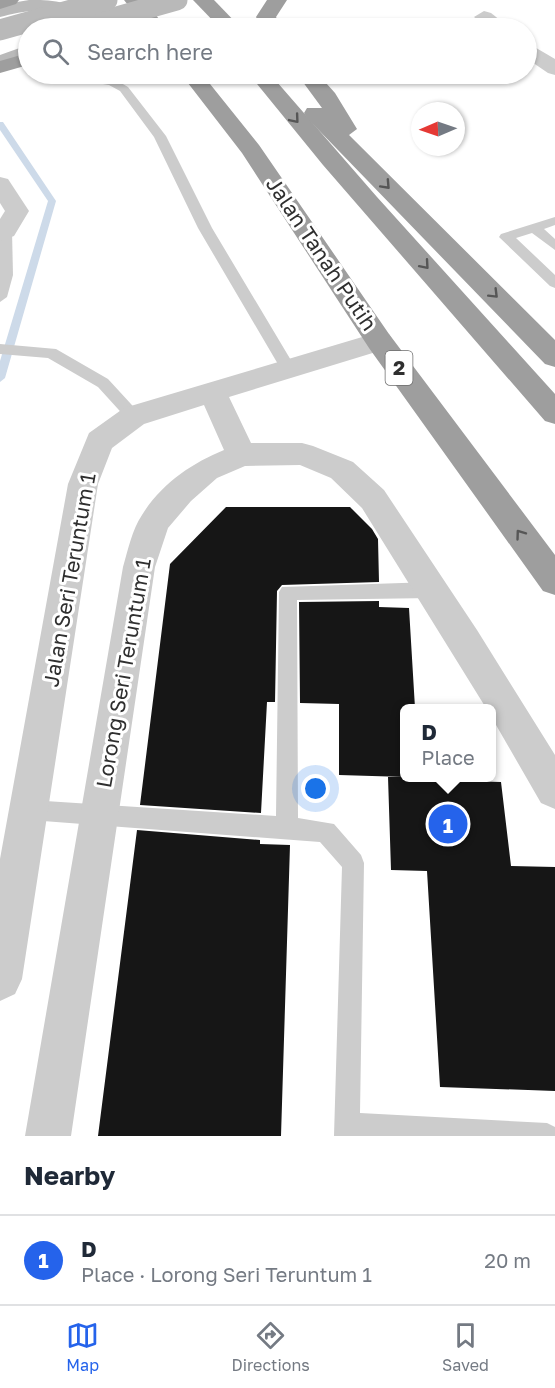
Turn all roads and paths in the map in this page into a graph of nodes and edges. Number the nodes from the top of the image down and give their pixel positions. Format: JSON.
{"nodes":[{"id":1,"x":9,"y":0,"type":"edge"},
{"id":2,"x":107,"y":0,"type":"edge"},
{"id":3,"x":134,"y":0,"type":"edge"},
{"id":4,"x":177,"y":0,"type":"edge"},
{"id":5,"x":203,"y":0,"type":"edge"},
{"id":6,"x":277,"y":0,"type":"edge"},
{"id":7,"x":0,"y":3,"type":"edge"},
{"id":8,"x":0,"y":11,"type":"edge"},
{"id":9,"x":43,"y":18,"type":"edge"},
{"id":10,"x":76,"y":18,"type":"edge"},
{"id":11,"x":111,"y":18,"type":"edge"},
{"id":12,"x":148,"y":18,"type":"edge"},
{"id":13,"x":221,"y":18,"type":"edge"},
{"id":14,"x":267,"y":18,"type":"edge"},
{"id":15,"x":18,"y":25,"type":"edge"},
{"id":16,"x":0,"y":30,"type":"edge"},
{"id":17,"x":18,"y":44,"type":"edge"},
{"id":18,"x":0,"y":49,"type":"edge"},
{"id":19,"x":18,"y":55,"type":"edge"},
{"id":20,"x":537,"y":56,"type":"edge"},
{"id":21,"x":0,"y":62,"type":"edge"},
{"id":22,"x":18,"y":62,"type":"edge"},
{"id":23,"x":0,"y":67,"type":"edge"},
{"id":24,"x":555,"y":69,"type":"edge"},
{"id":25,"x":115,"y":84,"type":"edge"},
{"id":26,"x":182,"y":84,"type":"edge"},
{"id":27,"x":200,"y":84,"type":"edge"},
{"id":28,"x":267,"y":84,"type":"edge"},
{"id":29,"x":286,"y":84,"type":"edge"},
{"id":30,"x":315,"y":84,"type":"edge"},
{"id":31,"x":252,"y":150,"type":"junction"},
{"id":32,"x":364,"y":162,"type":"junction"},
{"id":33,"x":0,"y":184,"type":"edge"},
{"id":34,"x":555,"y":221,"type":"edge"},
{"id":35,"x":534,"y":227,"type":"junction"},
{"id":36,"x":3,"y":232,"type":"edge"},
{"id":37,"x":555,"y":246,"type":"edge"},
{"id":38,"x":555,"y":283,"type":"edge"},
{"id":39,"x":0,"y":297,"type":"edge"},
{"id":40,"x":379,"y":341,"type":"junction"},
{"id":41,"x":0,"y":349,"type":"edge"},
{"id":42,"x":555,"y":357,"type":"edge"},
{"id":43,"x":287,"y":367,"type":"junction"},
{"id":44,"x":212,"y":392,"type":"junction"},
{"id":45,"x":555,"y":413,"type":"edge"},
{"id":46,"x":134,"y":416,"type":"junction"},
{"id":47,"x":242,"y":454,"type":"junction"},
{"id":48,"x":555,"y":581,"type":"edge"},
{"id":49,"x":432,"y":590,"type":"junction"},
{"id":50,"x":555,"y":790,"type":"edge"},
{"id":51,"x":30,"y":810,"type":"junction"},
{"id":52,"x":99,"y":813,"type":"junction"},
{"id":53,"x":286,"y":827,"type":"junction"},
{"id":54,"x":0,"y":979,"type":"edge"},
{"id":55,"x":346,"y":1130,"type":"edge"},
{"id":56,"x":48,"y":1136,"type":"edge"},
{"id":57,"x":547,"y":1136,"type":"edge"}],
"edges":[{"from":1,"to":7,"type":"highway"},
{"from":2,"to":9,"type":"main road","bridge":true},
{"from":3,"to":12,"type":"highway"},
{"from":4,"to":11,"type":"main road","bridge":true},
{"from":5,"to":13,"type":"highway"},
{"from":6,"to":14,"type":"highway"},
{"from":8,"to":10,"type":"main road"},
{"from":15,"to":16,"type":"main road","bridge":true},
{"from":17,"to":18,"type":"main road"},
{"from":19,"to":21,"type":"main road"},
{"from":20,"to":24,"type":"street"},
{"from":22,"to":23,"type":"highway"},
{"from":25,"to":43,"type":"lane"},
{"from":26,"to":31,"type":"highway"},
{"from":27,"to":31,"type":"highway","name":"Jalan Tanah Putih","number":"2"},
{"from":28,"to":45,"type":"highway","one_way":true},
{"from":29,"to":32,"type":"highway"},
{"from":30,"to":32,"type":"highway"},
{"from":31,"to":40,"type":"highway","name":"Jalan Tanah Putih","number":"2"},
{"from":32,"to":42,"type":"highway","one_way":true},
{"from":33,"to":36,"type":"street"},
{"from":34,"to":35,"type":"lane"},
{"from":35,"to":37,"type":"lane"},
{"from":35,"to":38,"type":"lane"},
{"from":36,"to":39,"type":"lane"},
{"from":40,"to":43,"type":"street","name":"Jalan Seri Teruntum 1"},
{"from":48,"to":40,"type":"highway","name":"Jalan Tanah Putih","number":"2","one_way":true},
{"from":41,"to":46,"type":"lane"},
{"from":43,"to":44,"type":"street","name":"Jalan Seri Teruntum 1"},
{"from":44,"to":46,"type":"street","name":"Jalan Seri Teruntum 1"},
{"from":44,"to":47,"type":"street"},
{"from":46,"to":51,"type":"street","name":"Jalan Seri Teruntum 1"},
{"from":47,"to":49,"type":"street","name":"Lorong Seri Teruntum 1"},
{"from":47,"to":52,"type":"street","name":"Lorong Seri Teruntum 1"},
{"from":49,"to":50,"type":"street","name":"Lorong Seri Teruntum 1"},
{"from":49,"to":53,"type":"lane"},
{"from":51,"to":52,"type":"lane"},
{"from":51,"to":54,"type":"street","name":"Jalan Seri Teruntum 1"},
{"from":52,"to":53,"type":"lane"},
{"from":52,"to":56,"type":"street","name":"Lorong Seri Teruntum 1"},
{"from":53,"to":55,"type":"lane"},
{"from":55,"to":57,"type":"lane"}]}
